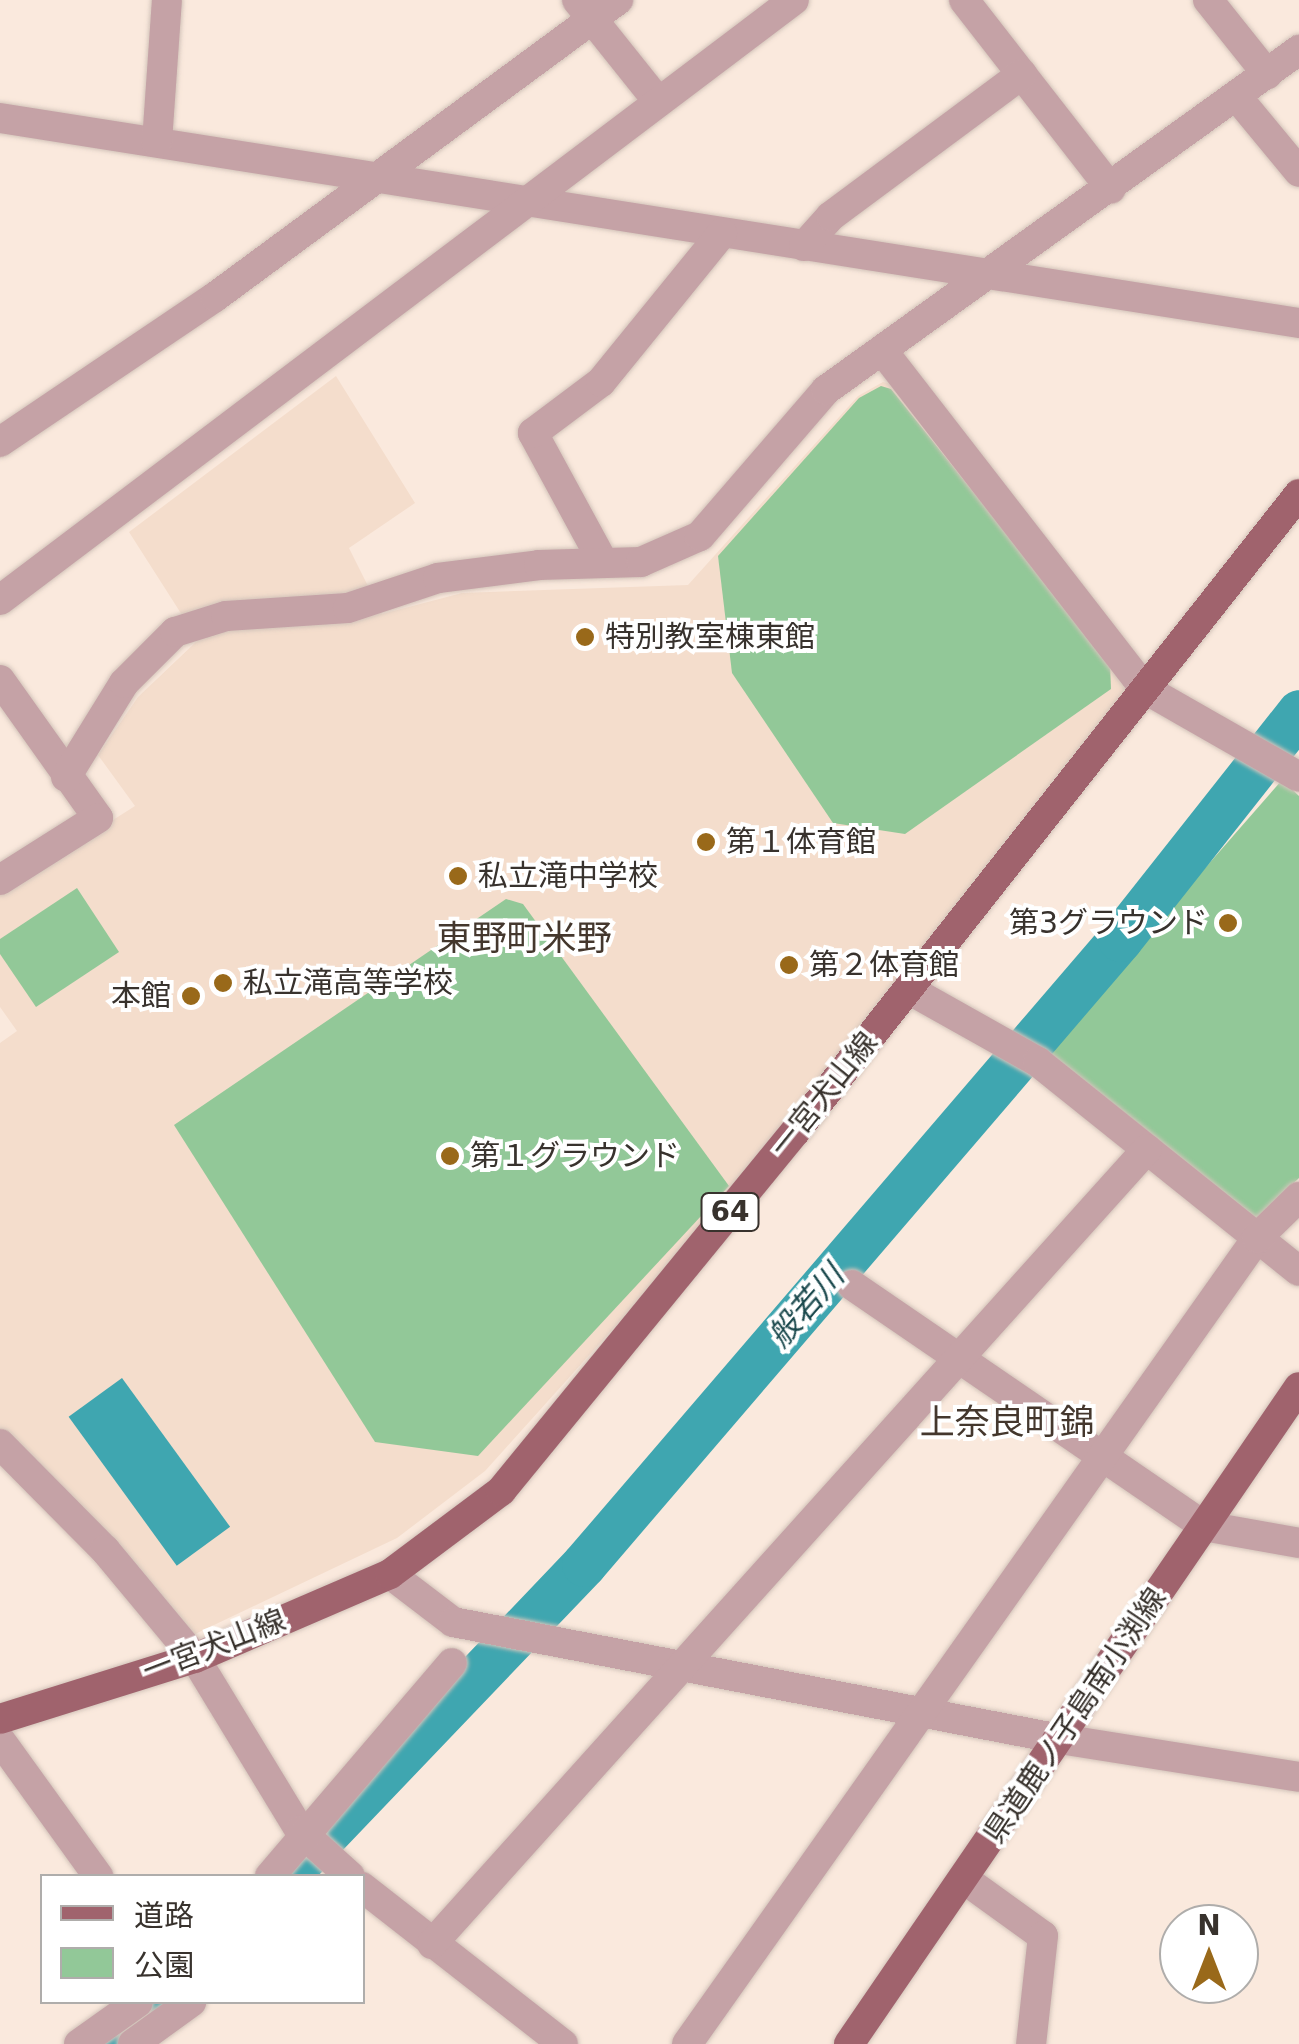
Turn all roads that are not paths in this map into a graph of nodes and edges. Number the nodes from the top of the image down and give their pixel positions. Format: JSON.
{"nodes":[{"id":1,"x":167,"y":0,"type":"edge"},
{"id":2,"x":618,"y":0,"type":"edge"},
{"id":3,"x":794,"y":0,"type":"edge"},
{"id":4,"x":964,"y":0,"type":"edge"},
{"id":5,"x":1208,"y":0,"type":"edge"},
{"id":6,"x":585,"y":10,"type":"edge"},
{"id":7,"x":1299,"y":50,"type":"edge"},
{"id":8,"x":1022,"y":74,"type":"junction"},
{"id":9,"x":1267,"y":74,"type":"junction"},
{"id":10,"x":1237,"y":96,"type":"junction"},
{"id":11,"x":656,"y":99,"type":"junction"},
{"id":12,"x":0,"y":118,"type":"edge"},
{"id":13,"x":157,"y":142,"type":"junction"},
{"id":14,"x":1299,"y":172,"type":"edge"},
{"id":15,"x":373,"y":178,"type":"junction"},
{"id":16,"x":1111,"y":189,"type":"junction"},
{"id":17,"x":524,"y":202,"type":"junction"},
{"id":18,"x":722,"y":233,"type":"junction"},
{"id":19,"x":804,"y":246,"type":"junction"},
{"id":20,"x":994,"y":275,"type":"junction"},
{"id":21,"x":1299,"y":323,"type":"edge"},
{"id":22,"x":882,"y":350,"type":"junction"},
{"id":23,"x":0,"y":442,"type":"edge"},
{"id":24,"x":1299,"y":494,"type":"edge"},
{"id":25,"x":604,"y":562,"type":"junction"},
{"id":26,"x":0,"y":600,"type":"edge"},
{"id":27,"x":0,"y":680,"type":"edge"},
{"id":28,"x":1145,"y":689,"type":"junction"},
{"id":29,"x":1290,"y":770,"type":"edge"},
{"id":30,"x":66,"y":776,"type":"junction"},
{"id":31,"x":0,"y":880,"type":"edge"},
{"id":32,"x":908,"y":989,"type":"junction"},
{"id":33,"x":1147,"y":1149,"type":"junction"},
{"id":34,"x":1299,"y":1197,"type":"edge"},
{"id":35,"x":1258,"y":1238,"type":"junction"},
{"id":36,"x":1299,"y":1271,"type":"edge"},
{"id":37,"x":852,"y":1284,"type":"dead end"},
{"id":38,"x":958,"y":1352,"type":"junction"},
{"id":39,"x":1299,"y":1387,"type":"edge"},
{"id":40,"x":0,"y":1444,"type":"edge"},
{"id":41,"x":1106,"y":1456,"type":"junction"},
{"id":42,"x":1204,"y":1526,"type":"junction"},
{"id":43,"x":1299,"y":1543,"type":"edge"},
{"id":44,"x":390,"y":1574,"type":"junction"},
{"id":45,"x":196,"y":1658,"type":"junction"},
{"id":46,"x":452,"y":1664,"type":"dead end"},
{"id":47,"x":680,"y":1668,"type":"junction"},
{"id":48,"x":917,"y":1712,"type":"junction"},
{"id":49,"x":0,"y":1719,"type":"edge"},
{"id":50,"x":1060,"y":1739,"type":"junction"},
{"id":51,"x":0,"y":1740,"type":"edge"},
{"id":52,"x":1299,"y":1777,"type":"edge"},
{"id":53,"x":313,"y":1856,"type":"edge"},
{"id":54,"x":97,"y":1874,"type":"edge"},
{"id":55,"x":274,"y":1874,"type":"edge"},
{"id":56,"x":346,"y":1874,"type":"edge"},
{"id":57,"x":964,"y":1879,"type":"junction"},
{"id":58,"x":365,"y":1889,"type":"edge"},
{"id":59,"x":432,"y":1944,"type":"junction"},
{"id":60,"x":135,"y":2004,"type":"edge"},
{"id":61,"x":186,"y":2004,"type":"edge"},
{"id":62,"x":79,"y":2044,"type":"edge"},
{"id":63,"x":133,"y":2044,"type":"edge"},
{"id":64,"x":563,"y":2044,"type":"edge"},
{"id":65,"x":688,"y":2044,"type":"edge"},
{"id":66,"x":848,"y":2044,"type":"edge"},
{"id":67,"x":1031,"y":2044,"type":"edge"}],
"edges":[{"from":1,"to":13,"type":"street"},
{"from":2,"to":6,"type":"street"},
{"from":3,"to":11,"type":"street"},
{"from":4,"to":8,"type":"street"},
{"from":5,"to":9,"type":"street"},
{"from":6,"to":11,"type":"street"},
{"from":6,"to":15,"type":"street"},
{"from":7,"to":9,"type":"street"},
{"from":8,"to":16,"type":"street"},
{"from":8,"to":19,"type":"street"},
{"from":9,"to":10,"type":"street"},
{"from":10,"to":14,"type":"street"},
{"from":10,"to":16,"type":"street"},
{"from":11,"to":17,"type":"street"},
{"from":12,"to":13,"type":"street"},
{"from":13,"to":15,"type":"street"},
{"from":15,"to":17,"type":"street"},
{"from":15,"to":23,"type":"street"},
{"from":16,"to":20,"type":"street"},
{"from":17,"to":18,"type":"street"},
{"from":17,"to":26,"type":"street"},
{"from":18,"to":19,"type":"street"},
{"from":18,"to":25,"type":"street"},
{"from":19,"to":20,"type":"street"},
{"from":20,"to":21,"type":"street"},
{"from":20,"to":22,"type":"street"},
{"from":22,"to":25,"type":"street"},
{"from":22,"to":28,"type":"street"},
{"from":24,"to":28,"type":"main road","name":"一宮犬山線","number":"64"},
{"from":25,"to":30,"type":"street"},
{"from":27,"to":30,"type":"street"},
{"from":28,"to":29,"type":"street"},
{"from":28,"to":32,"type":"main road","name":"一宮犬山線","number":"64"},
{"from":30,"to":31,"type":"street"},
{"from":32,"to":33,"type":"street"},
{"from":32,"to":44,"type":"main road","name":"一宮犬山線","number":"64"},
{"from":33,"to":35,"type":"street"},
{"from":33,"to":38,"type":"street"},
{"from":34,"to":35,"type":"street"},
{"from":35,"to":36,"type":"street"},
{"from":35,"to":41,"type":"street"},
{"from":37,"to":38,"type":"street"},
{"from":38,"to":41,"type":"street"},
{"from":38,"to":47,"type":"street"},
{"from":39,"to":42,"type":"main road","name":"県道鹿ノ子島南小渕線"},
{"from":40,"to":45,"type":"street"},
{"from":41,"to":42,"type":"street"},
{"from":41,"to":48,"type":"street"},
{"from":42,"to":43,"type":"street"},
{"from":42,"to":50,"type":"main road","name":"県道鹿ノ子島南小渕線"},
{"from":44,"to":45,"type":"main road","name":"一宮犬山線","number":"64"},
{"from":44,"to":47,"type":"street"},
{"from":45,"to":49,"type":"main road","name":"一宮犬山線","number":"64"},
{"from":45,"to":53,"type":"street"},
{"from":46,"to":53,"type":"street"},
{"from":47,"to":48,"type":"street"},
{"from":47,"to":59,"type":"street"},
{"from":48,"to":50,"type":"street"},
{"from":48,"to":65,"type":"street"},
{"from":50,"to":52,"type":"street"},
{"from":50,"to":57,"type":"main road","name":"県道鹿ノ子島南小渕線"},
{"from":51,"to":54,"type":"street"},
{"from":53,"to":55,"type":"street"},
{"from":53,"to":56,"type":"street"},
{"from":57,"to":66,"type":"main road","name":"県道鹿ノ子島南小渕線"},
{"from":57,"to":67,"type":"street"},
{"from":58,"to":59,"type":"street"},
{"from":59,"to":64,"type":"street"},
{"from":60,"to":62,"type":"street"},
{"from":61,"to":63,"type":"street"}]}
